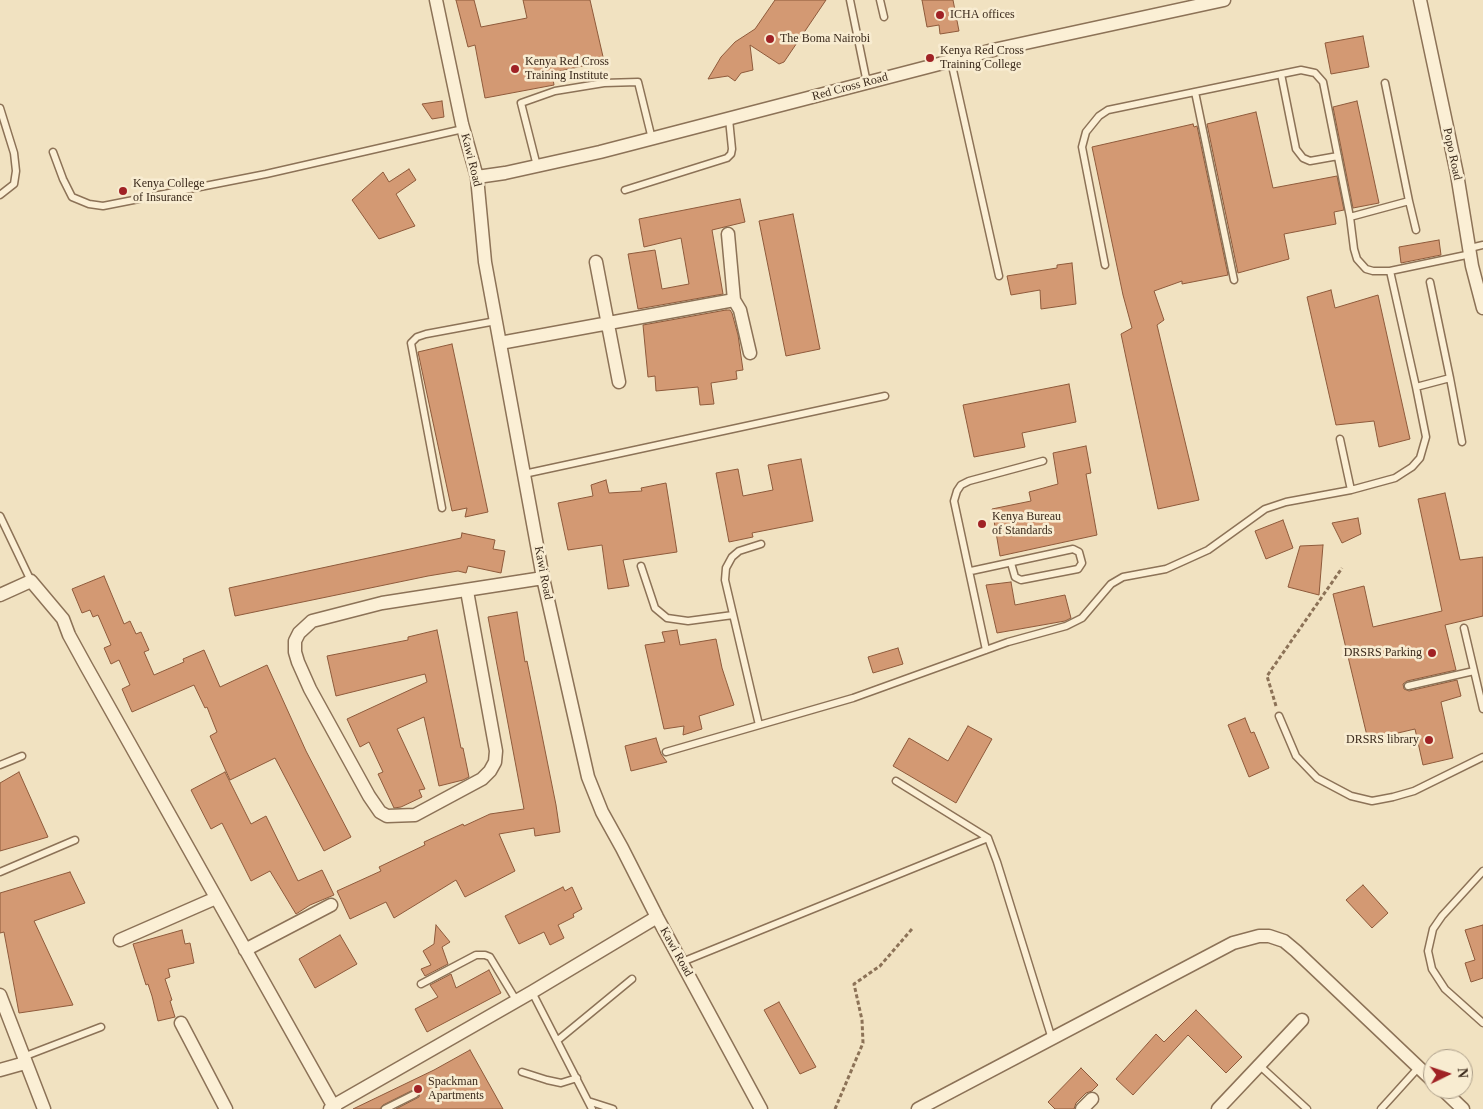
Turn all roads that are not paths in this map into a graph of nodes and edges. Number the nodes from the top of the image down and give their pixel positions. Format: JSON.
{"nodes":[{"id":1,"x":436,"y":0,"type":"edge"},
{"id":2,"x":850,"y":0,"type":"edge"},
{"id":3,"x":880,"y":0,"type":"edge"},
{"id":4,"x":1224,"y":0,"type":"edge"},
{"id":5,"x":1420,"y":0,"type":"edge"},
{"id":6,"x":884,"y":17,"type":"dead end"},
{"id":7,"x":951,"y":61,"type":"junction"},
{"id":8,"x":1281,"y":74,"type":"junction"},
{"id":9,"x":866,"y":83,"type":"junction"},
{"id":10,"x":1386,"y":83,"type":"dead end"},
{"id":11,"x":1196,"y":92,"type":"junction"},
{"id":12,"x":0,"y":108,"type":"edge"},
{"id":13,"x":729,"y":118,"type":"junction"},
{"id":14,"x":463,"y":129,"type":"junction"},
{"id":15,"x":652,"y":139,"type":"junction"},
{"id":16,"x":52,"y":152,"type":"dead end"},
{"id":17,"x":1338,"y":156,"type":"junction"},
{"id":18,"x":537,"y":166,"type":"junction"},
{"id":19,"x":477,"y":177,"type":"junction"},
{"id":20,"x":625,"y":190,"type":"dead end"},
{"id":21,"x":0,"y":195,"type":"edge"},
{"id":22,"x":1410,"y":201,"type":"junction"},
{"id":23,"x":1350,"y":217,"type":"junction"},
{"id":24,"x":1416,"y":230,"type":"dead end"},
{"id":25,"x":728,"y":234,"type":"dead end"},
{"id":26,"x":1483,"y":245,"type":"edge"},
{"id":27,"x":1470,"y":251,"type":"junction"},
{"id":28,"x":596,"y":262,"type":"dead end"},
{"id":29,"x":1105,"y":265,"type":"dead end"},
{"id":30,"x":1390,"y":271,"type":"junction"},
{"id":31,"x":999,"y":276,"type":"dead end"},
{"id":32,"x":1234,"y":280,"type":"dead end"},
{"id":33,"x":1430,"y":282,"type":"dead end"},
{"id":34,"x":734,"y":300,"type":"junction"},
{"id":35,"x":1483,"y":308,"type":"edge"},
{"id":36,"x":496,"y":321,"type":"junction"},
{"id":37,"x":608,"y":324,"type":"junction"},
{"id":38,"x":500,"y":343,"type":"junction"},
{"id":39,"x":750,"y":353,"type":"dead end"},
{"id":40,"x":1450,"y":378,"type":"junction"},
{"id":41,"x":619,"y":382,"type":"dead end"},
{"id":42,"x":1416,"y":387,"type":"junction"},
{"id":43,"x":885,"y":396,"type":"dead end"},
{"id":44,"x":1340,"y":439,"type":"dead end"},
{"id":45,"x":1462,"y":442,"type":"dead end"},
{"id":46,"x":1043,"y":461,"type":"dead end"},
{"id":47,"x":524,"y":474,"type":"junction"},
{"id":48,"x":1351,"y":490,"type":"junction"},
{"id":49,"x":442,"y":508,"type":"dead end"},
{"id":50,"x":0,"y":516,"type":"edge"},
{"id":51,"x":761,"y":544,"type":"dead end"},
{"id":52,"x":1011,"y":563,"type":"junction"},
{"id":53,"x":641,"y":566,"type":"dead end"},
{"id":54,"x":971,"y":571,"type":"junction"},
{"id":55,"x":543,"y":578,"type":"junction"},
{"id":56,"x":31,"y":581,"type":"junction"},
{"id":57,"x":467,"y":591,"type":"junction"},
{"id":58,"x":0,"y":595,"type":"edge"},
{"id":59,"x":733,"y":615,"type":"junction"},
{"id":60,"x":1464,"y":628,"type":"dead end"},
{"id":61,"x":986,"y":650,"type":"junction"},
{"id":62,"x":1474,"y":671,"type":"junction"},
{"id":63,"x":1408,"y":686,"type":"dead end"},
{"id":64,"x":1483,"y":709,"type":"edge"},
{"id":65,"x":1279,"y":716,"type":"road end"},
{"id":66,"x":759,"y":726,"type":"junction"},
{"id":67,"x":666,"y":752,"type":"dead end"},
{"id":68,"x":22,"y":756,"type":"dead end"},
{"id":69,"x":1483,"y":757,"type":"edge"},
{"id":70,"x":0,"y":765,"type":"edge"},
{"id":71,"x":896,"y":781,"type":"dead end"},
{"id":72,"x":988,"y":838,"type":"junction"},
{"id":73,"x":74,"y":840,"type":"dead end"},
{"id":74,"x":1483,"y":871,"type":"edge"},
{"id":75,"x":0,"y":872,"type":"edge"},
{"id":76,"x":216,"y":898,"type":"junction"},
{"id":77,"x":332,"y":905,"type":"dead end"},
{"id":78,"x":657,"y":917,"type":"junction"},
{"id":79,"x":120,"y":940,"type":"dead end"},
{"id":80,"x":245,"y":950,"type":"junction"},
{"id":81,"x":682,"y":962,"type":"junction"},
{"id":82,"x":632,"y":979,"type":"dead end"},
{"id":83,"x":421,"y":984,"type":"dead end"},
{"id":84,"x":532,"y":992,"type":"junction"},
{"id":85,"x":0,"y":995,"type":"edge"},
{"id":86,"x":516,"y":1000,"type":"junction"},
{"id":87,"x":3,"y":1011,"type":"edge"},
{"id":88,"x":1302,"y":1020,"type":"dead end"},
{"id":89,"x":1483,"y":1023,"type":"edge"},
{"id":90,"x":181,"y":1024,"type":"dead end"},
{"id":91,"x":102,"y":1027,"type":"dead end"},
{"id":92,"x":1052,"y":1039,"type":"junction"},
{"id":93,"x":558,"y":1040,"type":"junction"},
{"id":94,"x":24,"y":1060,"type":"junction"},
{"id":95,"x":1259,"y":1066,"type":"junction"},
{"id":96,"x":1419,"y":1067,"type":"junction"},
{"id":97,"x":0,"y":1070,"type":"edge"},
{"id":98,"x":1423,"y":1071,"type":"edge"},
{"id":99,"x":522,"y":1072,"type":"dead end"},
{"id":100,"x":577,"y":1078,"type":"junction"},
{"id":101,"x":415,"y":1094,"type":"dead end"},
{"id":102,"x":1092,"y":1099,"type":"dead end"},
{"id":103,"x":1452,"y":1099,"type":"edge"},
{"id":104,"x":588,"y":1101,"type":"junction"},
{"id":105,"x":333,"y":1108,"type":"edge"},
{"id":106,"x":1221,"y":1108,"type":"edge"},
{"id":107,"x":44,"y":1109,"type":"edge"},
{"id":108,"x":226,"y":1109,"type":"edge"},
{"id":109,"x":386,"y":1109,"type":"edge"},
{"id":110,"x":592,"y":1109,"type":"edge"},
{"id":111,"x":613,"y":1109,"type":"edge"},
{"id":112,"x":761,"y":1109,"type":"edge"},
{"id":113,"x":918,"y":1109,"type":"edge"},
{"id":114,"x":1082,"y":1109,"type":"edge"},
{"id":115,"x":1306,"y":1109,"type":"edge"},
{"id":116,"x":1381,"y":1109,"type":"edge"},
{"id":117,"x":1463,"y":1109,"type":"edge"}],
"edges":[{"from":1,"to":14,"type":"street","name":"Kawi Road"},
{"from":2,"to":9,"type":"lane"},
{"from":3,"to":6,"type":"lane"},
{"from":4,"to":7,"type":"street","name":"Red Cross Road"},
{"from":5,"to":27,"type":"street","name":"Popo Road"},
{"from":7,"to":9,"type":"street","name":"Red Cross Road"},
{"from":7,"to":31,"type":"lane"},
{"from":8,"to":11,"type":"lane"},
{"from":8,"to":17,"type":"lane"},
{"from":8,"to":17,"type":"lane"},
{"from":9,"to":13,"type":"street","name":"Red Cross Road"},
{"from":10,"to":22,"type":"lane"},
{"from":11,"to":29,"type":"lane"},
{"from":11,"to":32,"type":"lane"},
{"from":12,"to":21,"type":"lane"},
{"from":13,"to":15,"type":"street","name":"Red Cross Road"},
{"from":13,"to":20,"type":"lane"},
{"from":14,"to":16,"type":"lane"},
{"from":14,"to":19,"type":"street","name":"Kawi Road"},
{"from":15,"to":18,"type":"street","name":"Red Cross Road"},
{"from":15,"to":18,"type":"lane"},
{"from":17,"to":23,"type":"lane"},
{"from":18,"to":19,"type":"street","name":"Red Cross Road"},
{"from":19,"to":36,"type":"street","name":"Kawi Road"},
{"from":22,"to":23,"type":"lane"},
{"from":22,"to":24,"type":"lane"},
{"from":23,"to":30,"type":"lane"},
{"from":25,"to":34,"type":"street"},
{"from":26,"to":27,"type":"lane"},
{"from":27,"to":30,"type":"lane"},
{"from":27,"to":35,"type":"street","name":"Popo Road"},
{"from":28,"to":37,"type":"street"},
{"from":30,"to":42,"type":"lane"},
{"from":33,"to":40,"type":"lane"},
{"from":34,"to":37,"type":"street"},
{"from":34,"to":39,"type":"street"},
{"from":36,"to":38,"type":"street","name":"Kawi Road"},
{"from":36,"to":49,"type":"lane"},
{"from":37,"to":38,"type":"street"},
{"from":37,"to":41,"type":"street"},
{"from":38,"to":47,"type":"street","name":"Kawi Road"},
{"from":40,"to":42,"type":"lane"},
{"from":40,"to":45,"type":"lane"},
{"from":42,"to":48,"type":"lane"},
{"from":43,"to":47,"type":"lane"},
{"from":44,"to":48,"type":"lane"},
{"from":46,"to":54,"type":"lane"},
{"from":47,"to":55,"type":"street","name":"Kawi Road"},
{"from":48,"to":61,"type":"lane"},
{"from":50,"to":56,"type":"lane"},
{"from":51,"to":59,"type":"lane"},
{"from":52,"to":52,"type":"lane"},
{"from":52,"to":54,"type":"lane"},
{"from":53,"to":59,"type":"lane"},
{"from":54,"to":61,"type":"lane"},
{"from":55,"to":57,"type":"street"},
{"from":55,"to":78,"type":"street","name":"Kawi Road"},
{"from":56,"to":58,"type":"street"},
{"from":56,"to":76,"type":"street"},
{"from":57,"to":57,"type":"street"},
{"from":59,"to":66,"type":"lane"},
{"from":60,"to":62,"type":"lane"},
{"from":61,"to":66,"type":"lane"},
{"from":62,"to":63,"type":"lane"},
{"from":62,"to":64,"type":"lane"},
{"from":65,"to":69,"type":"lane"},
{"from":66,"to":67,"type":"lane"},
{"from":68,"to":70,"type":"lane"},
{"from":71,"to":72,"type":"lane"},
{"from":72,"to":81,"type":"lane"},
{"from":72,"to":92,"type":"lane"},
{"from":73,"to":75,"type":"lane"},
{"from":74,"to":89,"type":"lane"},
{"from":76,"to":79,"type":"street"},
{"from":76,"to":80,"type":"street"},
{"from":77,"to":80,"type":"street"},
{"from":78,"to":81,"type":"street","name":"Kawi Road"},
{"from":78,"to":84,"type":"street"},
{"from":80,"to":105,"type":"street"},
{"from":81,"to":112,"type":"street","name":"Kawi Road"},
{"from":82,"to":93,"type":"lane"},
{"from":83,"to":86,"type":"lane"},
{"from":84,"to":86,"type":"street"},
{"from":84,"to":93,"type":"lane"},
{"from":85,"to":87,"type":"street"},
{"from":86,"to":105,"type":"street"},
{"from":87,"to":94,"type":"street"},
{"from":88,"to":95,"type":"street"},
{"from":90,"to":108,"type":"street"},
{"from":91,"to":94,"type":"lane"},
{"from":92,"to":96,"type":"street"},
{"from":92,"to":113,"type":"street"},
{"from":93,"to":100,"type":"lane"},
{"from":94,"to":97,"type":"street"},
{"from":94,"to":107,"type":"street"},
{"from":95,"to":106,"type":"street"},
{"from":95,"to":115,"type":"lane"},
{"from":96,"to":98,"type":"street"},
{"from":96,"to":116,"type":"lane"},
{"from":99,"to":100,"type":"lane"},
{"from":100,"to":104,"type":"lane"},
{"from":101,"to":109,"type":"lane"},
{"from":102,"to":114,"type":"street"},
{"from":103,"to":117,"type":"street"},
{"from":104,"to":110,"type":"lane"},
{"from":104,"to":111,"type":"lane"}]}
